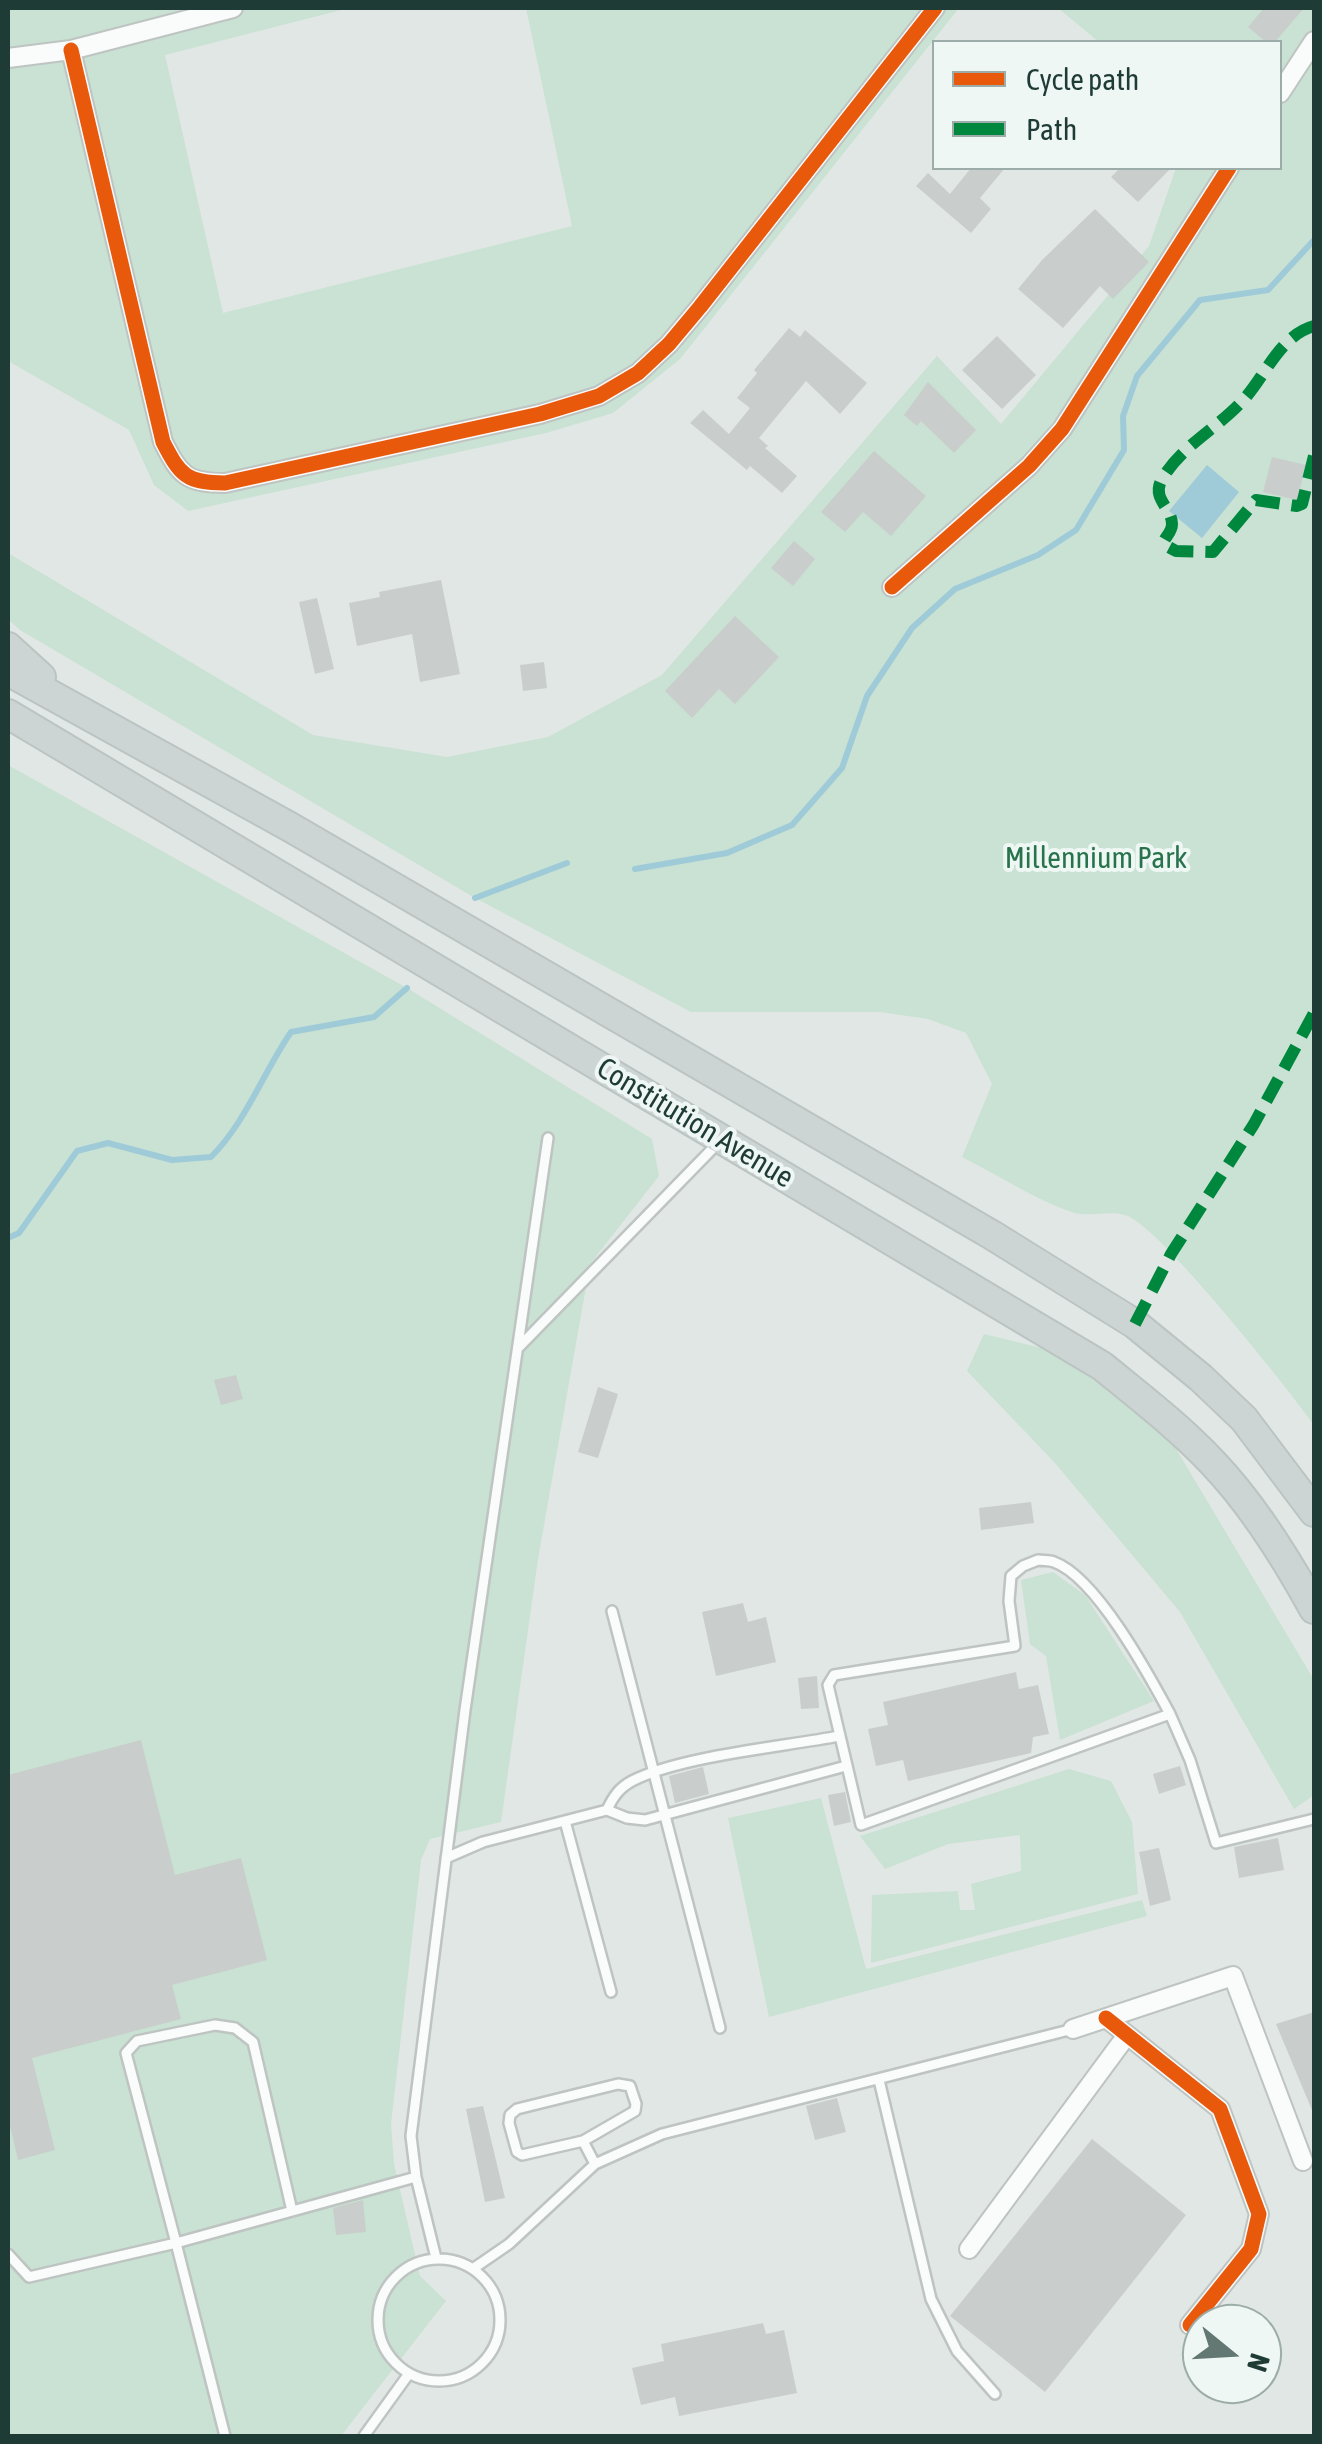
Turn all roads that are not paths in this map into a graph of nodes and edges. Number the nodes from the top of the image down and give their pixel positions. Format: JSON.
{"nodes":[{"id":1,"x":232,"y":8,"type":"edge"},
{"id":2,"x":935,"y":8,"type":"edge"},
{"id":3,"x":1314,"y":41,"type":"edge"},
{"id":4,"x":71,"y":50,"type":"junction"},
{"id":5,"x":8,"y":58,"type":"edge"},
{"id":6,"x":1282,"y":89,"type":"edge"},
{"id":7,"x":1228,"y":170,"type":"edge"},
{"id":8,"x":892,"y":587,"type":"dead end"},
{"id":9,"x":8,"y":647,"type":"edge"},
{"id":10,"x":8,"y":671,"type":"edge"},
{"id":11,"x":74,"y":709,"type":"junction"},
{"id":12,"x":8,"y":714,"type":"edge"},
{"id":13,"x":548,"y":1138,"type":"dead end"},
{"id":14,"x":722,"y":1139,"type":"junction"},
{"id":15,"x":518,"y":1348,"type":"junction"},
{"id":16,"x":1314,"y":1512,"type":"edge"},
{"id":17,"x":1314,"y":1609,"type":"edge"},
{"id":18,"x":612,"y":1612,"type":"dead end"},
{"id":19,"x":1170,"y":1714,"type":"junction"},
{"id":20,"x":839,"y":1736,"type":"junction"},
{"id":21,"x":846,"y":1766,"type":"junction"},
{"id":22,"x":654,"y":1772,"type":"junction"},
{"id":23,"x":607,"y":1810,"type":"junction"},
{"id":24,"x":665,"y":1816,"type":"junction"},
{"id":25,"x":1314,"y":1819,"type":"edge"},
{"id":26,"x":565,"y":1821,"type":"junction"},
{"id":27,"x":446,"y":1858,"type":"junction"},
{"id":28,"x":610,"y":1992,"type":"dead end"},
{"id":29,"x":1106,"y":2018,"type":"junction"},
{"id":30,"x":720,"y":2028,"type":"dead end"},
{"id":31,"x":1073,"y":2029,"type":"joint"},
{"id":32,"x":1127,"y":2035,"type":"junction"},
{"id":33,"x":878,"y":2080,"type":"junction"},
{"id":34,"x":583,"y":2141,"type":"junction"},
{"id":35,"x":1303,"y":2161,"type":"dead end"},
{"id":36,"x":596,"y":2164,"type":"junction"},
{"id":37,"x":416,"y":2177,"type":"junction"},
{"id":38,"x":292,"y":2211,"type":"junction"},
{"id":39,"x":176,"y":2243,"type":"junction"},
{"id":40,"x":969,"y":2249,"type":"dead end"},
{"id":41,"x":8,"y":2254,"type":"edge"},
{"id":42,"x":436,"y":2258,"type":"junction"},
{"id":43,"x":474,"y":2268,"type":"junction"},
{"id":44,"x":1207,"y":2304,"type":"edge"},
{"id":45,"x":408,"y":2375,"type":"junction"},
{"id":46,"x":995,"y":2394,"type":"dead end"},
{"id":47,"x":225,"y":2436,"type":"edge"},
{"id":48,"x":364,"y":2436,"type":"edge"}],
"edges":[{"from":1,"to":4,"type":"street"},
{"from":2,"to":4,"type":"street"},
{"from":3,"to":6,"type":"street"},
{"from":4,"to":5,"type":"street"},
{"from":7,"to":8,"type":"street"},
{"from":9,"to":11,"type":"main road"},
{"from":10,"to":11,"type":"main road","name":"Constitution Avenue"},
{"from":11,"to":16,"type":"main road","name":"Constitution Avenue"},
{"from":12,"to":14,"type":"main road","name":"Constitution Avenue"},
{"from":13,"to":15,"type":"lane"},
{"from":14,"to":15,"type":"lane"},
{"from":14,"to":17,"type":"main road","name":"Constitution Avenue"},
{"from":15,"to":27,"type":"lane"},
{"from":18,"to":22,"type":"lane"},
{"from":19,"to":20,"type":"lane"},
{"from":19,"to":21,"type":"lane"},
{"from":19,"to":25,"type":"lane"},
{"from":20,"to":21,"type":"lane"},
{"from":20,"to":22,"type":"lane"},
{"from":21,"to":24,"type":"lane"},
{"from":22,"to":23,"type":"lane"},
{"from":22,"to":24,"type":"lane"},
{"from":23,"to":24,"type":"lane"},
{"from":23,"to":26,"type":"lane"},
{"from":24,"to":30,"type":"lane"},
{"from":26,"to":27,"type":"lane"},
{"from":26,"to":28,"type":"lane"},
{"from":27,"to":37,"type":"lane"},
{"from":29,"to":31,"type":"street"},
{"from":29,"to":32,"type":"street"},
{"from":29,"to":35,"type":"street"},
{"from":31,"to":33,"type":"lane"},
{"from":32,"to":40,"type":"street"},
{"from":32,"to":44,"type":"street"},
{"from":33,"to":36,"type":"lane"},
{"from":33,"to":46,"type":"lane"},
{"from":34,"to":34,"type":"lane"},
{"from":34,"to":36,"type":"lane"},
{"from":36,"to":43,"type":"lane"},
{"from":37,"to":38,"type":"lane"},
{"from":37,"to":42,"type":"lane"},
{"from":38,"to":39,"type":"lane"},
{"from":38,"to":39,"type":"lane"},
{"from":39,"to":41,"type":"lane"},
{"from":39,"to":47,"type":"lane"},
{"from":42,"to":43,"type":"lane"},
{"from":42,"to":45,"type":"lane"},
{"from":43,"to":45,"type":"lane"},
{"from":45,"to":48,"type":"lane"}]}
